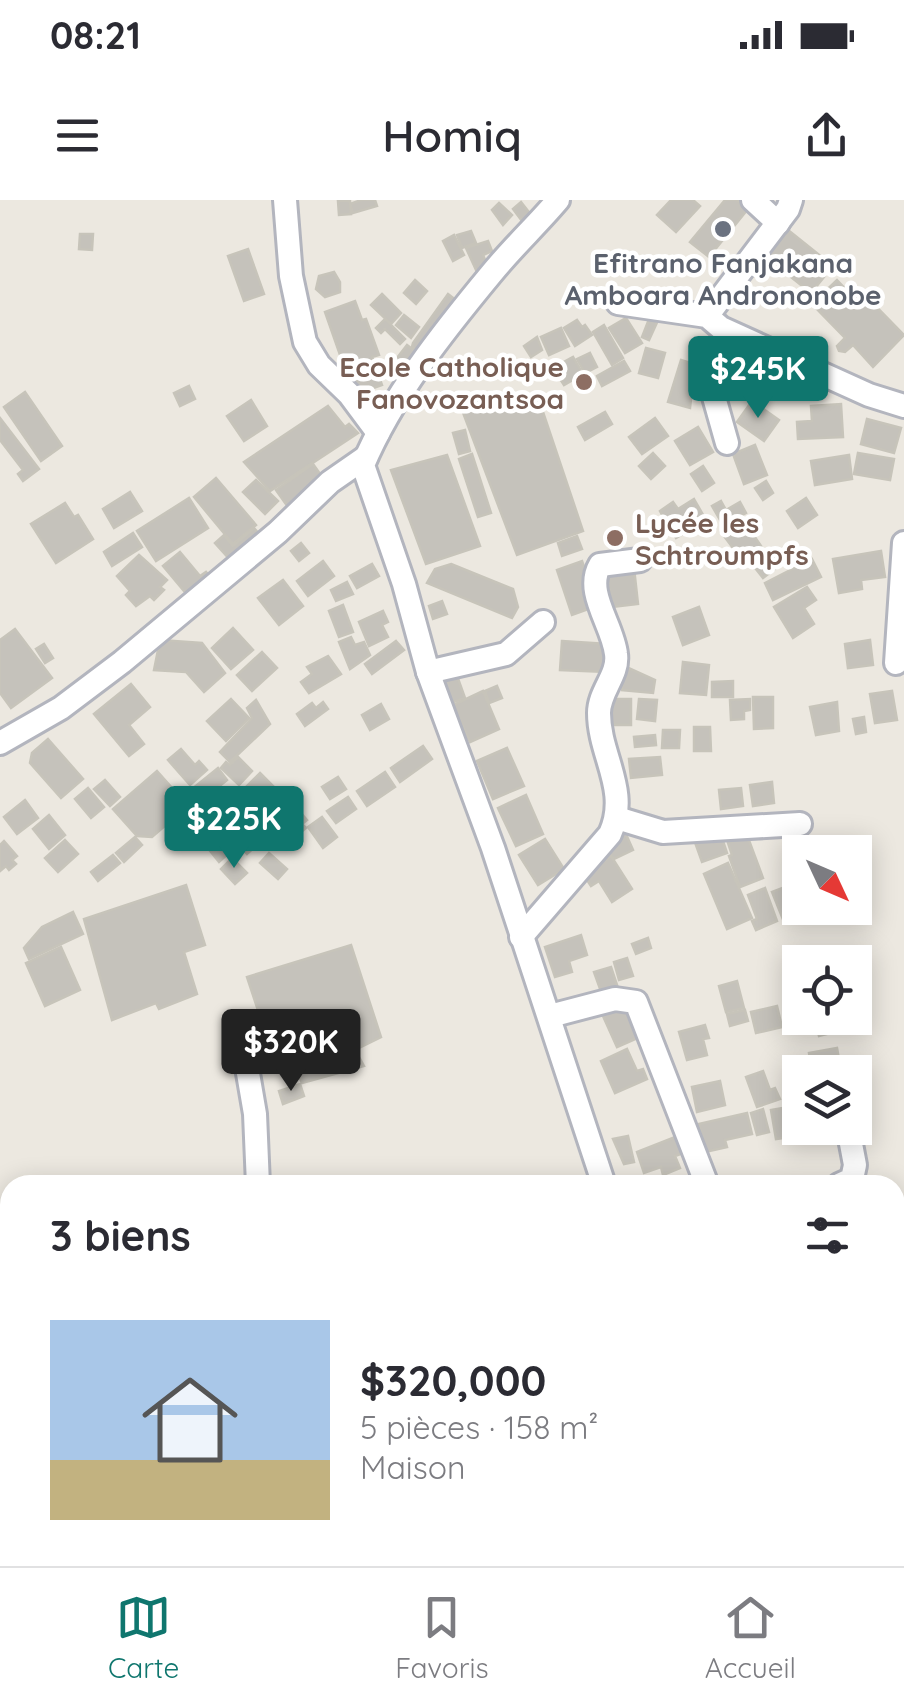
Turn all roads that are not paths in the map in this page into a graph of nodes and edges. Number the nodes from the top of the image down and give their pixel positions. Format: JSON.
{"nodes":[{"id":1,"x":286,"y":200,"type":"edge"},
{"id":2,"x":558,"y":200,"type":"edge"},
{"id":3,"x":754,"y":200,"type":"edge"},
{"id":4,"x":790,"y":200,"type":"edge"},
{"id":5,"x":778,"y":223,"type":"junction"},
{"id":6,"x":618,"y":303,"type":"dead end"},
{"id":7,"x":707,"y":316,"type":"junction"},
{"id":8,"x":772,"y":350,"type":"junction"},
{"id":9,"x":904,"y":406,"type":"edge"},
{"id":10,"x":378,"y":433,"type":"junction"},
{"id":11,"x":727,"y":443,"type":"dead end"},
{"id":12,"x":366,"y":457,"type":"junction"},
{"id":13,"x":904,"y":543,"type":"edge"},
{"id":14,"x":640,"y":560,"type":"dead end"},
{"id":15,"x":543,"y":622,"type":"dead end"},
{"id":16,"x":896,"y":663,"type":"dead end"},
{"id":17,"x":428,"y":672,"type":"junction"},
{"id":18,"x":0,"y":743,"type":"edge"},
{"id":19,"x":617,"y":818,"type":"junction"},
{"id":20,"x":800,"y":824,"type":"dead end"},
{"id":21,"x":521,"y":938,"type":"junction"},
{"id":22,"x":550,"y":1016,"type":"junction"},
{"id":23,"x":244,"y":1050,"type":"dead end"},
{"id":24,"x":852,"y":1145,"type":"edge"},
{"id":25,"x":258,"y":1175,"type":"edge"},
{"id":26,"x":601,"y":1175,"type":"edge"},
{"id":27,"x":703,"y":1175,"type":"edge"},
{"id":28,"x":853,"y":1175,"type":"edge"}],
"edges":[{"from":1,"to":10,"type":"street"},
{"from":2,"to":10,"type":"street"},
{"from":3,"to":5,"type":"street"},
{"from":4,"to":5,"type":"street"},
{"from":5,"to":7,"type":"street"},
{"from":6,"to":7,"type":"street"},
{"from":7,"to":8,"type":"street"},
{"from":8,"to":9,"type":"street"},
{"from":8,"to":11,"type":"street"},
{"from":10,"to":12,"type":"street"},
{"from":12,"to":17,"type":"street"},
{"from":12,"to":18,"type":"street"},
{"from":13,"to":16,"type":"street"},
{"from":14,"to":19,"type":"street"},
{"from":15,"to":17,"type":"street"},
{"from":17,"to":21,"type":"street"},
{"from":19,"to":20,"type":"street"},
{"from":19,"to":21,"type":"street"},
{"from":21,"to":22,"type":"street"},
{"from":22,"to":26,"type":"street"},
{"from":22,"to":27,"type":"street"},
{"from":23,"to":25,"type":"street"},
{"from":24,"to":28,"type":"street"}]}
